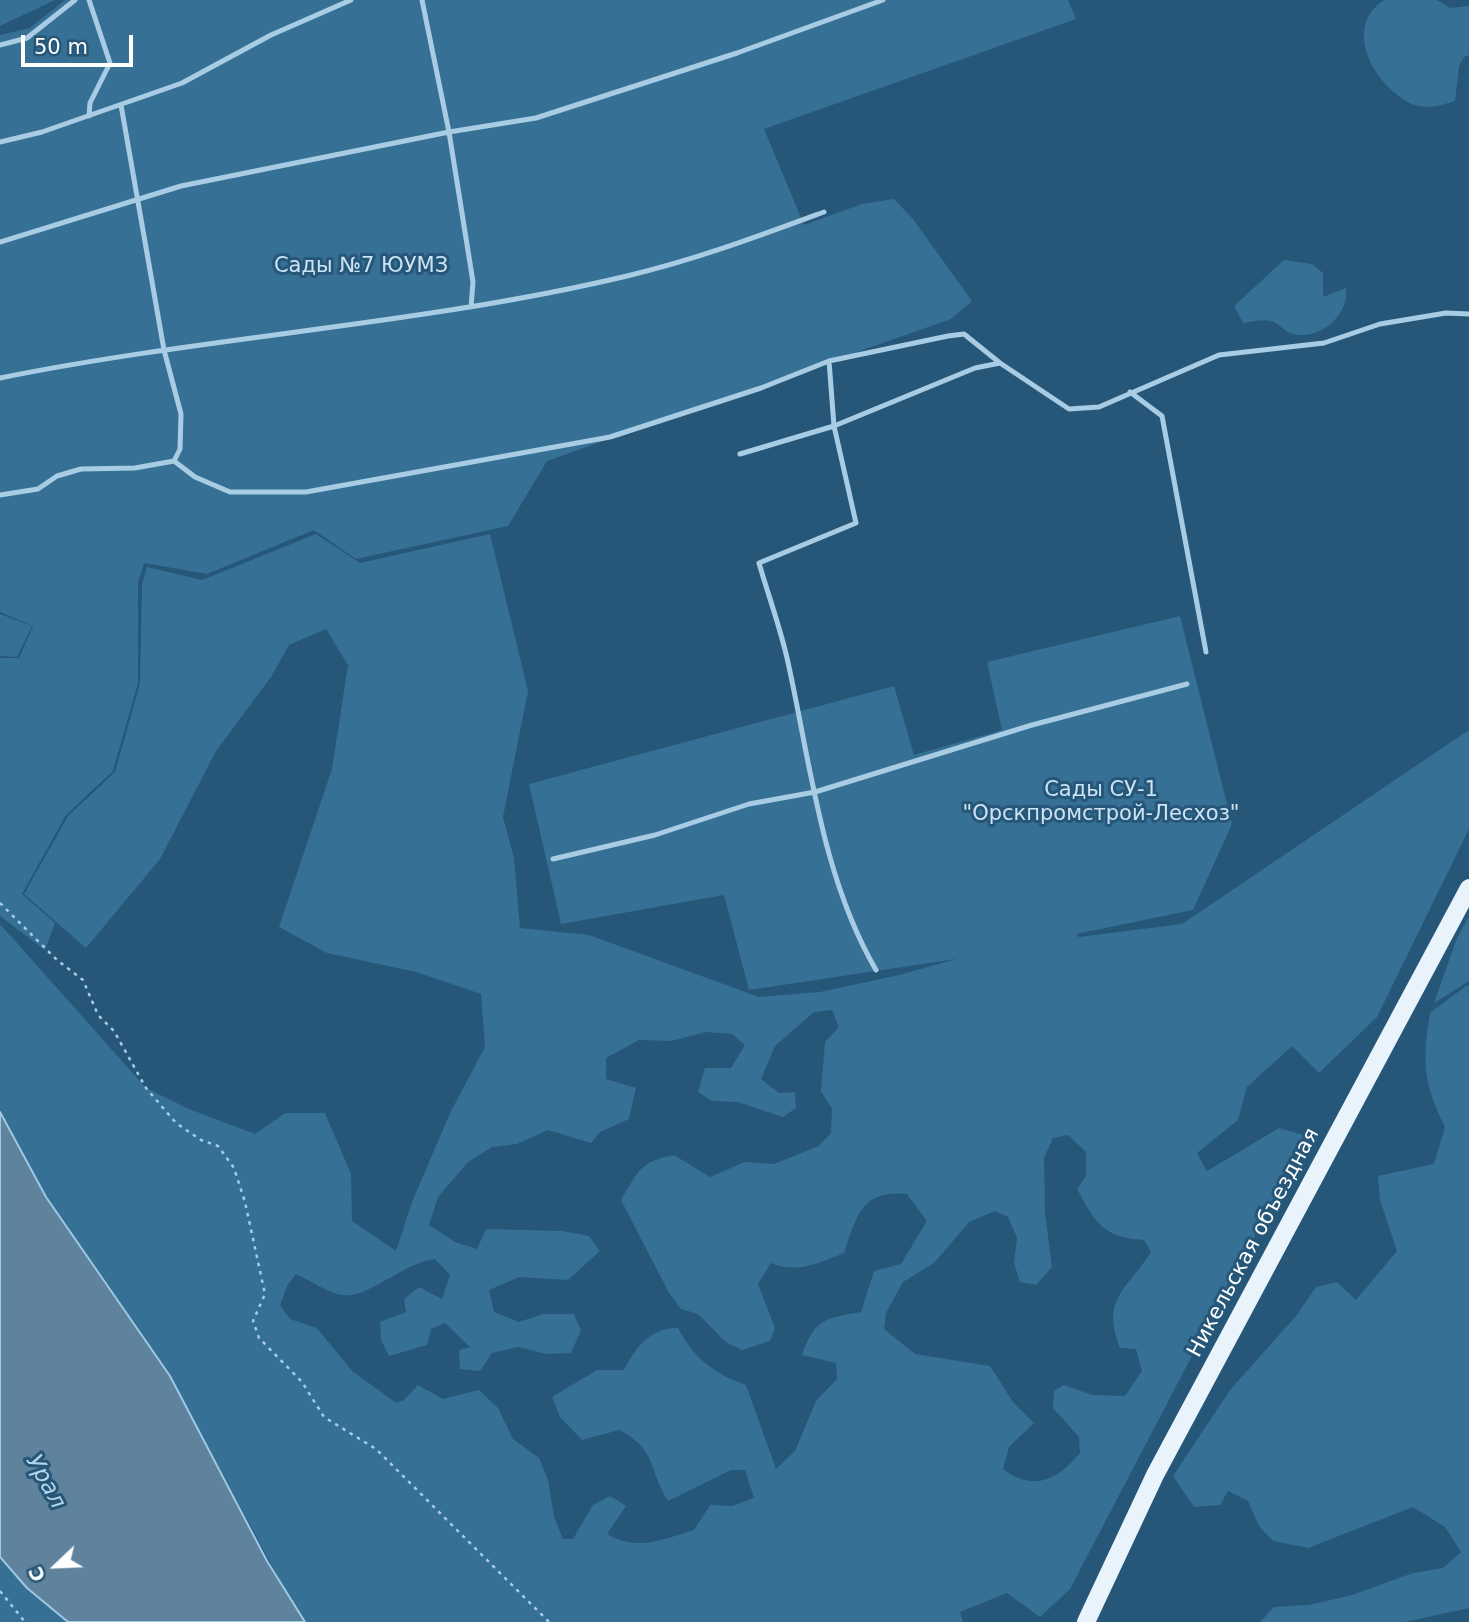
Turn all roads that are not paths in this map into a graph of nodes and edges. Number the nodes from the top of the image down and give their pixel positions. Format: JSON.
{"nodes":[{"id":1,"x":75,"y":0,"type":"edge"},
{"id":2,"x":89,"y":0,"type":"edge"},
{"id":3,"x":351,"y":0,"type":"edge"},
{"id":4,"x":422,"y":0,"type":"edge"},
{"id":5,"x":883,"y":0,"type":"edge"},
{"id":6,"x":0,"y":46,"type":"edge"},
{"id":7,"x":121,"y":104,"type":"junction"},
{"id":8,"x":89,"y":116,"type":"junction"},
{"id":9,"x":449,"y":132,"type":"junction"},
{"id":10,"x":0,"y":142,"type":"edge"},
{"id":11,"x":139,"y":201,"type":"junction"},
{"id":12,"x":824,"y":212,"type":"dead end"},
{"id":13,"x":0,"y":242,"type":"edge"},
{"id":14,"x":471,"y":307,"type":"junction"},
{"id":15,"x":1469,"y":314,"type":"edge"},
{"id":16,"x":164,"y":350,"type":"junction"},
{"id":17,"x":829,"y":361,"type":"junction"},
{"id":18,"x":1000,"y":363,"type":"junction"},
{"id":19,"x":0,"y":378,"type":"edge"},
{"id":20,"x":1130,"y":392,"type":"junction"},
{"id":21,"x":834,"y":426,"type":"junction"},
{"id":22,"x":740,"y":454,"type":"dead end"},
{"id":23,"x":174,"y":461,"type":"junction"},
{"id":24,"x":0,"y":495,"type":"edge"},
{"id":25,"x":1206,"y":652,"type":"dead end"},
{"id":26,"x":1187,"y":684,"type":"dead end"},
{"id":27,"x":815,"y":792,"type":"junction"},
{"id":28,"x":553,"y":859,"type":"dead end"},
{"id":29,"x":1469,"y":888,"type":"edge"},
{"id":30,"x":876,"y":970,"type":"dead end"},
{"id":31,"x":1086,"y":1622,"type":"edge"}],
"edges":[{"from":1,"to":6,"type":"lane"},
{"from":2,"to":8,"type":"lane"},
{"from":3,"to":7,"type":"lane"},
{"from":4,"to":9,"type":"lane"},
{"from":5,"to":9,"type":"lane"},
{"from":7,"to":8,"type":"lane"},
{"from":7,"to":11,"type":"lane"},
{"from":8,"to":10,"type":"lane"},
{"from":9,"to":11,"type":"lane"},
{"from":9,"to":14,"type":"lane"},
{"from":11,"to":13,"type":"lane"},
{"from":11,"to":16,"type":"lane"},
{"from":12,"to":14,"type":"lane"},
{"from":14,"to":16,"type":"lane"},
{"from":15,"to":20,"type":"lane"},
{"from":16,"to":19,"type":"lane"},
{"from":16,"to":23,"type":"lane"},
{"from":17,"to":18,"type":"lane"},
{"from":17,"to":21,"type":"lane"},
{"from":17,"to":23,"type":"lane"},
{"from":18,"to":20,"type":"lane"},
{"from":18,"to":21,"type":"lane"},
{"from":20,"to":25,"type":"lane"},
{"from":21,"to":22,"type":"lane"},
{"from":21,"to":27,"type":"lane"},
{"from":23,"to":24,"type":"lane"},
{"from":26,"to":27,"type":"lane"},
{"from":27,"to":28,"type":"lane"},
{"from":27,"to":30,"type":"lane"},
{"from":29,"to":31,"type":"main road","name":"Никельская объездная"}]}
